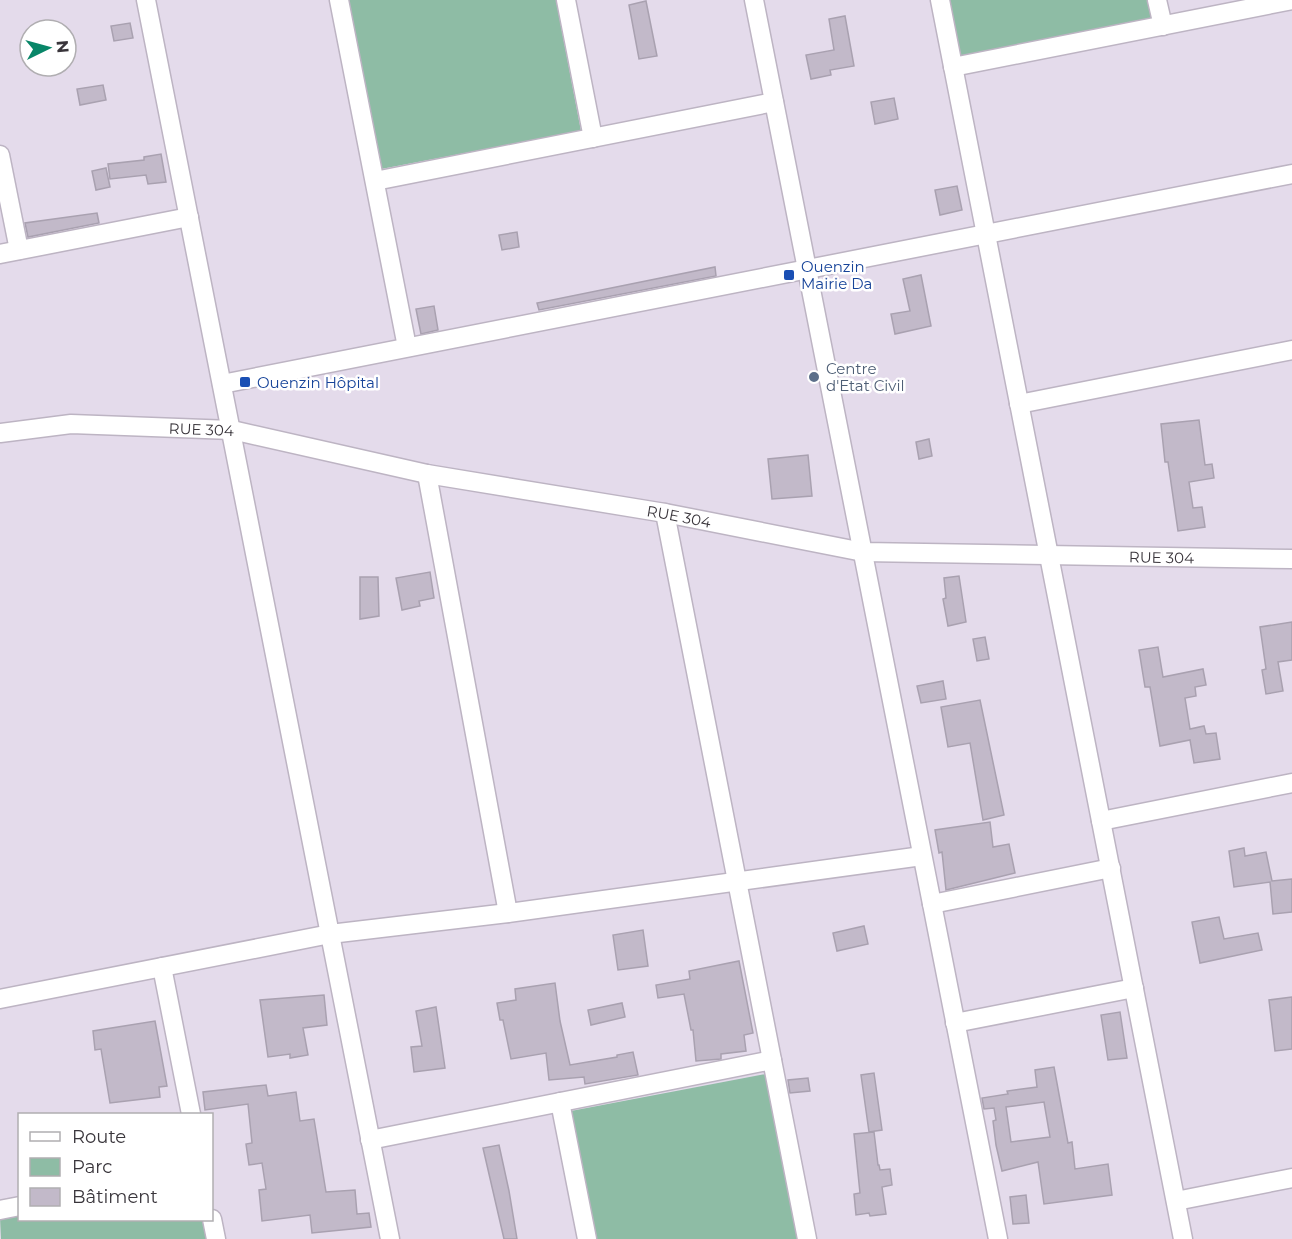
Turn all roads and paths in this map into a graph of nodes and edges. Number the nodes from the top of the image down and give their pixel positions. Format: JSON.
{"nodes":[{"id":1,"x":339,"y":0,"type":"edge"},
{"id":2,"x":566,"y":0,"type":"edge"},
{"id":3,"x":754,"y":0,"type":"edge"},
{"id":4,"x":940,"y":0,"type":"edge"},
{"id":5,"x":1158,"y":0,"type":"edge"},
{"id":6,"x":1292,"y":0,"type":"edge"},
{"id":7,"x":150,"y":1,"type":"edge"},
{"id":8,"x":1163,"y":26,"type":"junction"},
{"id":9,"x":953,"y":67,"type":"junction"},
{"id":10,"x":774,"y":102,"type":"junction"},
{"id":11,"x":593,"y":138,"type":"junction"},
{"id":12,"x":0,"y":155,"type":"edge"},
{"id":13,"x":1292,"y":174,"type":"edge"},
{"id":14,"x":375,"y":182,"type":"junction"},
{"id":15,"x":189,"y":217,"type":"junction"},
{"id":16,"x":986,"y":234,"type":"junction"},
{"id":17,"x":19,"y":250,"type":"junction"},
{"id":18,"x":0,"y":254,"type":"edge"},
{"id":19,"x":807,"y":269,"type":"junction"},
{"id":20,"x":407,"y":347,"type":"junction"},
{"id":21,"x":1292,"y":350,"type":"edge"},
{"id":22,"x":222,"y":384,"type":"junction"},
{"id":23,"x":1019,"y":404,"type":"junction"},
{"id":24,"x":232,"y":430,"type":"junction"},
{"id":25,"x":0,"y":433,"type":"edge"},
{"id":26,"x":427,"y":474,"type":"junction"},
{"id":27,"x":665,"y":513,"type":"junction"},
{"id":28,"x":862,"y":552,"type":"junction"},
{"id":29,"x":1049,"y":554,"type":"junction"},
{"id":30,"x":1292,"y":559,"type":"edge"},
{"id":31,"x":1292,"y":783,"type":"edge"},
{"id":32,"x":1101,"y":821,"type":"junction"},
{"id":33,"x":922,"y":856,"type":"junction"},
{"id":34,"x":1111,"y":868,"type":"junction"},
{"id":35,"x":737,"y":881,"type":"junction"},
{"id":36,"x":932,"y":904,"type":"junction"},
{"id":37,"x":508,"y":913,"type":"junction"},
{"id":38,"x":330,"y":934,"type":"junction"},
{"id":39,"x":162,"y":967,"type":"junction"},
{"id":40,"x":1134,"y":988,"type":"junction"},
{"id":41,"x":0,"y":999,"type":"edge"},
{"id":42,"x":955,"y":1023,"type":"junction"},
{"id":43,"x":772,"y":1060,"type":"junction"},
{"id":44,"x":560,"y":1102,"type":"junction"},
{"id":45,"x":191,"y":1113,"type":"edge"},
{"id":46,"x":370,"y":1140,"type":"junction"},
{"id":47,"x":1292,"y":1178,"type":"edge"},
{"id":48,"x":1176,"y":1201,"type":"junction"},
{"id":49,"x":18,"y":1206,"type":"edge"},
{"id":50,"x":0,"y":1210,"type":"edge"},
{"id":51,"x":212,"y":1221,"type":"edge"},
{"id":52,"x":994,"y":1238,"type":"edge"},
{"id":53,"x":216,"y":1239,"type":"edge"},
{"id":54,"x":390,"y":1239,"type":"edge"},
{"id":55,"x":587,"y":1239,"type":"edge"},
{"id":56,"x":807,"y":1239,"type":"edge"},
{"id":57,"x":1184,"y":1239,"type":"edge"}],
"edges":[{"from":1,"to":14,"type":"street"},
{"from":2,"to":11,"type":"street"},
{"from":3,"to":10,"type":"street"},
{"from":4,"to":9,"type":"street"},
{"from":5,"to":8,"type":"street"},
{"from":6,"to":8,"type":"street"},
{"from":7,"to":15,"type":"street"},
{"from":8,"to":9,"type":"street"},
{"from":9,"to":16,"type":"street"},
{"from":10,"to":11,"type":"street"},
{"from":10,"to":19,"type":"street"},
{"from":11,"to":14,"type":"street"},
{"from":12,"to":17,"type":"street"},
{"from":13,"to":16,"type":"street"},
{"from":14,"to":20,"type":"street"},
{"from":15,"to":17,"type":"street"},
{"from":15,"to":22,"type":"street"},
{"from":16,"to":19,"type":"street"},
{"from":16,"to":23,"type":"street"},
{"from":17,"to":18,"type":"street"},
{"from":19,"to":20,"type":"street"},
{"from":19,"to":28,"type":"street"},
{"from":20,"to":22,"type":"street"},
{"from":21,"to":23,"type":"street"},
{"from":22,"to":24,"type":"street"},
{"from":23,"to":29,"type":"street"},
{"from":24,"to":25,"type":"street","name":"RUE 304"},
{"from":24,"to":26,"type":"street","name":"RUE 304"},
{"from":24,"to":38,"type":"street"},
{"from":26,"to":27,"type":"street","name":"RUE 304"},
{"from":26,"to":37,"type":"street"},
{"from":27,"to":28,"type":"street","name":"RUE 304"},
{"from":27,"to":35,"type":"street"},
{"from":28,"to":29,"type":"street","name":"RUE 304"},
{"from":28,"to":33,"type":"street"},
{"from":29,"to":30,"type":"street","name":"RUE 304"},
{"from":29,"to":32,"type":"street"},
{"from":31,"to":32,"type":"street"},
{"from":32,"to":34,"type":"street"},
{"from":33,"to":35,"type":"street"},
{"from":33,"to":36,"type":"street"},
{"from":34,"to":36,"type":"street"},
{"from":34,"to":40,"type":"street"},
{"from":35,"to":37,"type":"street"},
{"from":35,"to":43,"type":"street"},
{"from":36,"to":42,"type":"street"},
{"from":37,"to":38,"type":"street"},
{"from":38,"to":39,"type":"street"},
{"from":38,"to":46,"type":"street"},
{"from":39,"to":41,"type":"street"},
{"from":39,"to":45,"type":"street"},
{"from":40,"to":42,"type":"street"},
{"from":40,"to":48,"type":"street"},
{"from":42,"to":52,"type":"street"},
{"from":43,"to":44,"type":"street"},
{"from":43,"to":56,"type":"street"},
{"from":44,"to":46,"type":"street"},
{"from":44,"to":55,"type":"street"},
{"from":46,"to":54,"type":"street"},
{"from":47,"to":48,"type":"street"},
{"from":48,"to":57,"type":"street"},
{"from":49,"to":50,"type":"street"},
{"from":51,"to":53,"type":"street"}]}
